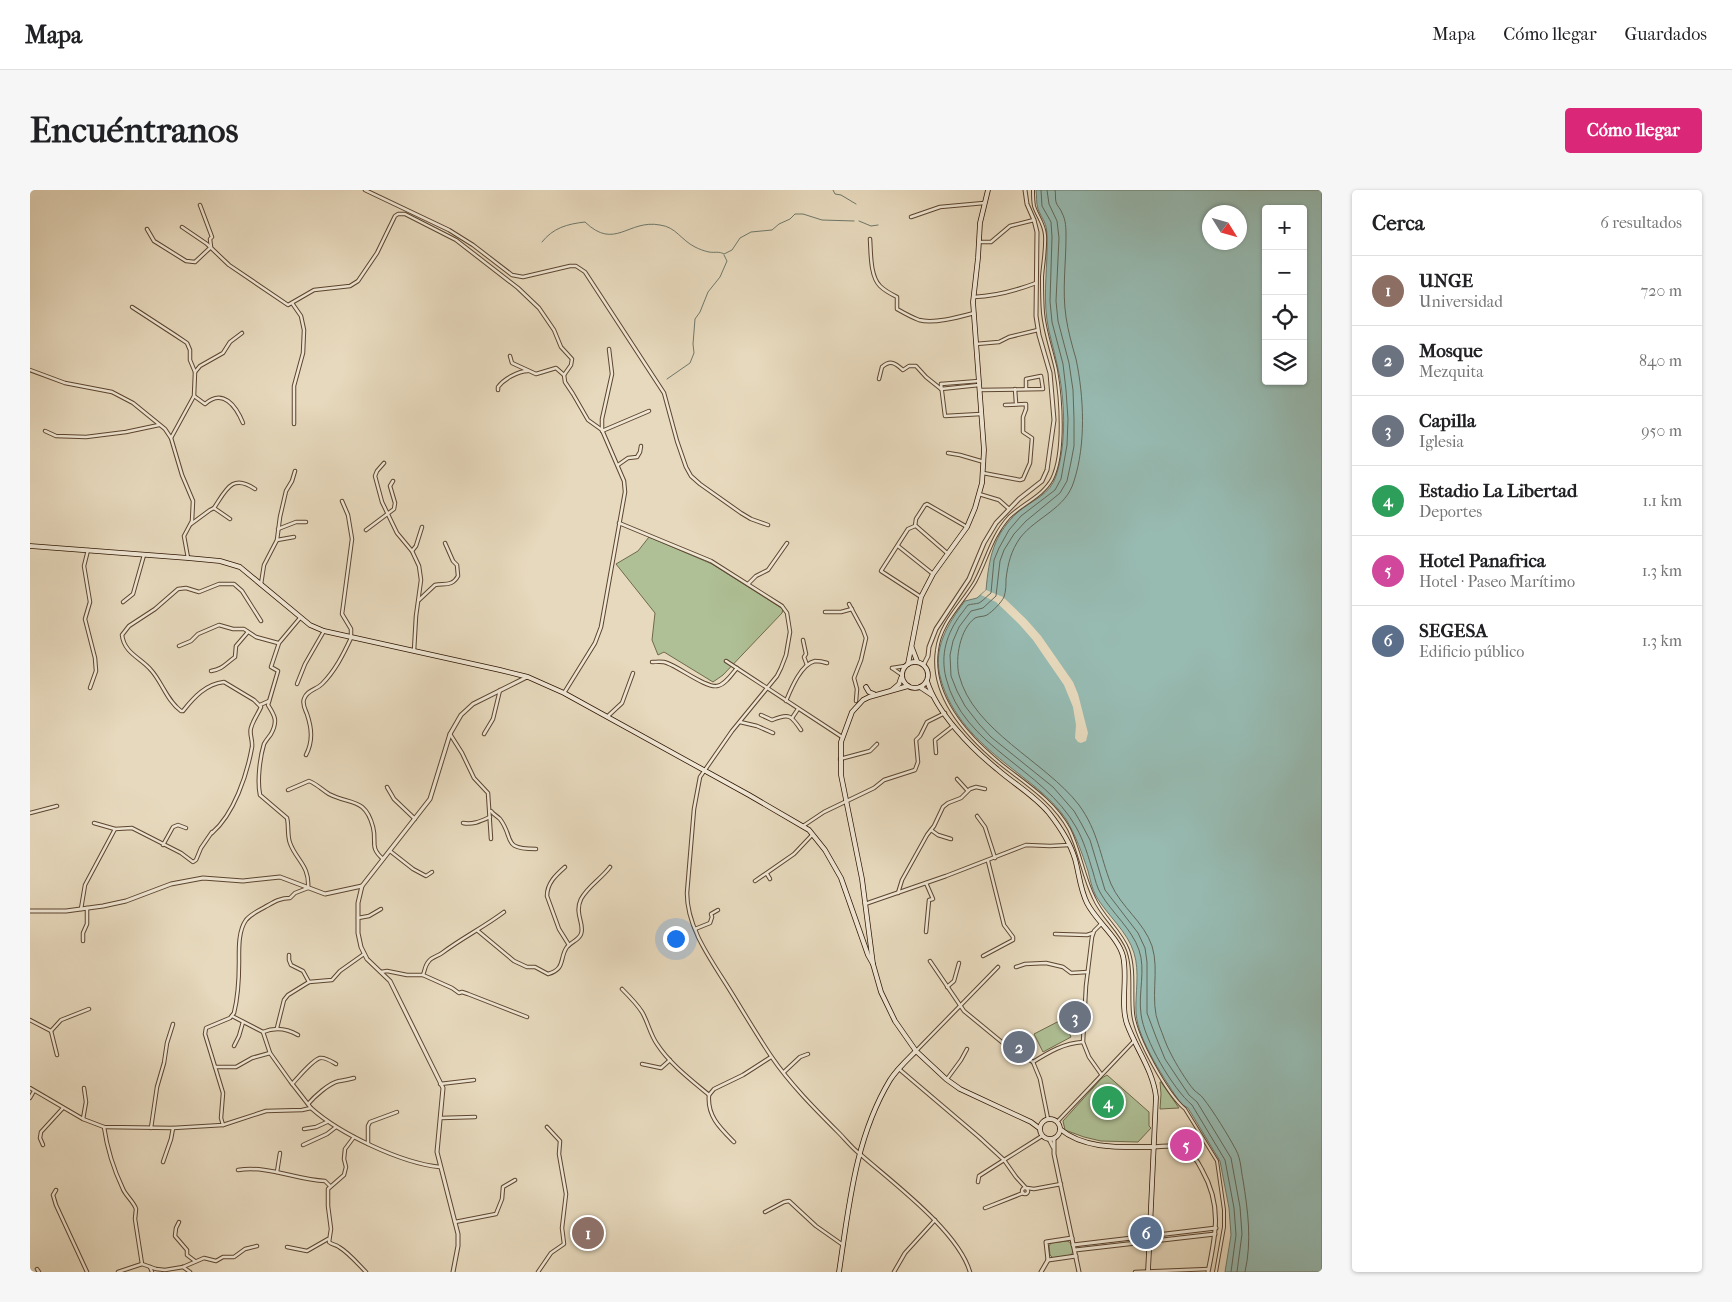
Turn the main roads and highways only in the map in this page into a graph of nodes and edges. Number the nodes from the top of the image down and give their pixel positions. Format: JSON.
{"nodes":[{"id":1,"x":988,"y":190,"type":"edge"},
{"id":2,"x":30,"y":546,"type":"edge"},
{"id":3,"x":912,"y":643,"type":"junction"},
{"id":4,"x":917,"y":661,"type":"junction"},
{"id":5,"x":906,"y":665,"type":"junction"},
{"id":6,"x":902,"y":676,"type":"junction"},
{"id":7,"x":927,"y":681,"type":"junction"},
{"id":8,"x":908,"y":686,"type":"junction"},
{"id":9,"x":866,"y":687,"type":"dead end"},
{"id":10,"x":920,"y":687,"type":"junction"},
{"id":11,"x":890,"y":691,"type":"junction"},
{"id":12,"x":876,"y":694,"type":"junction"},
{"id":13,"x":935,"y":698,"type":"junction"},
{"id":14,"x":866,"y":912,"type":"junction"},
{"id":15,"x":855,"y":914,"type":"junction"},
{"id":16,"x":873,"y":964,"type":"junction"},
{"id":17,"x":916,"y":1051,"type":"junction"},
{"id":18,"x":1031,"y":1122,"type":"junction"},
{"id":19,"x":1042,"y":1122,"type":"junction"},
{"id":20,"x":1060,"y":1129,"type":"junction"},
{"id":21,"x":1040,"y":1132,"type":"junction"},
{"id":22,"x":1068,"y":1136,"type":"junction"},
{"id":23,"x":1054,"y":1138,"type":"junction"},
{"id":24,"x":1154,"y":1146,"type":"junction"},
{"id":25,"x":1148,"y":1271,"type":"edge"},
{"id":26,"x":839,"y":1272,"type":"edge"}],
"edges":[{"from":1,"to":3,"type":"main road"},
{"from":2,"to":15,"type":"main road"},
{"from":3,"to":4,"type":"main road"},
{"from":3,"to":5,"type":"main road"},
{"from":4,"to":5,"type":"main road"},
{"from":4,"to":7,"type":"main road"},
{"from":5,"to":6,"type":"main road"},
{"from":6,"to":8,"type":"main road"},
{"from":6,"to":11,"type":"main road"},
{"from":7,"to":10,"type":"main road"},
{"from":7,"to":13,"type":"main road"},
{"from":8,"to":10,"type":"main road"},
{"from":8,"to":11,"type":"main road"},
{"from":9,"to":12,"type":"main road"},
{"from":10,"to":13,"type":"main road"},
{"from":11,"to":12,"type":"main road"},
{"from":12,"to":14,"type":"main road"},
{"from":13,"to":24,"type":"main road"},
{"from":14,"to":15,"type":"main road"},
{"from":14,"to":16,"type":"main road"},
{"from":15,"to":16,"type":"main road"},
{"from":16,"to":17,"type":"main road"},
{"from":17,"to":18,"type":"main road"},
{"from":17,"to":26,"type":"main road"},
{"from":18,"to":19,"type":"main road"},
{"from":18,"to":21,"type":"main road"},
{"from":19,"to":20,"type":"main road"},
{"from":19,"to":21,"type":"main road"},
{"from":20,"to":22,"type":"main road"},
{"from":20,"to":23,"type":"main road"},
{"from":21,"to":23,"type":"main road"},
{"from":22,"to":23,"type":"main road"},
{"from":22,"to":24,"type":"main road"},
{"from":24,"to":25,"type":"main road"}]}
